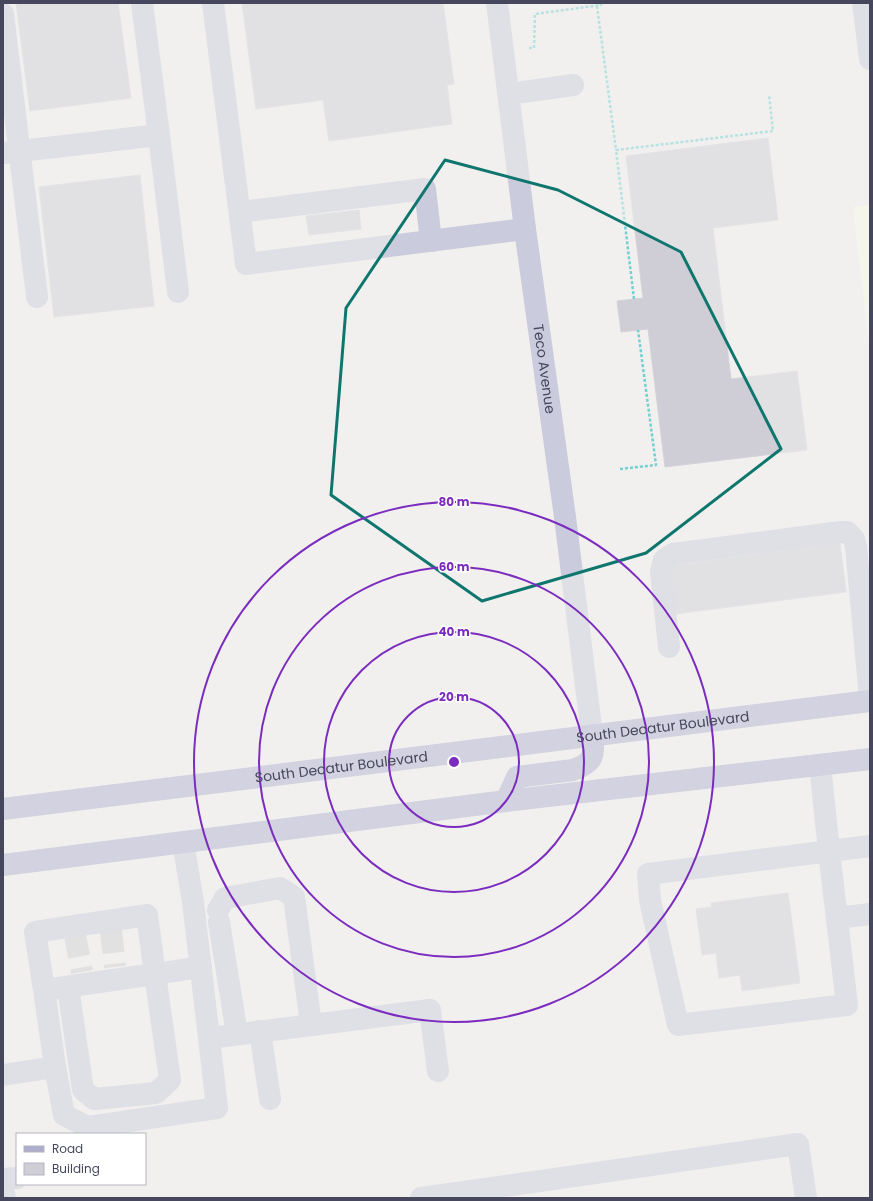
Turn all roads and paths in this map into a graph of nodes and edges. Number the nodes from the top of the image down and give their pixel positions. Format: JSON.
{"nodes":[{"id":1,"x":142,"y":3,"type":"edge"},
{"id":2,"x":213,"y":3,"type":"edge"},
{"id":3,"x":497,"y":3,"type":"edge"},
{"id":4,"x":600,"y":3,"type":"edge"},
{"id":5,"x":863,"y":3,"type":"edge"},
{"id":6,"x":597,"y":6,"type":"junction"},
{"id":7,"x":3,"y":14,"type":"edge"},
{"id":8,"x":529,"y":48,"type":"dead end"},
{"id":9,"x":870,"y":59,"type":"edge"},
{"id":10,"x":574,"y":85,"type":"dead end"},
{"id":11,"x":508,"y":94,"type":"junction"},
{"id":12,"x":769,"y":96,"type":"dead end"},
{"id":13,"x":159,"y":135,"type":"junction"},
{"id":14,"x":616,"y":150,"type":"junction"},
{"id":15,"x":11,"y":152,"type":"edge"},
{"id":16,"x":240,"y":212,"type":"junction"},
{"id":17,"x":525,"y":229,"type":"junction"},
{"id":18,"x":431,"y":241,"type":"junction"},
{"id":19,"x":178,"y":292,"type":"dead end"},
{"id":20,"x":38,"y":297,"type":"dead end"},
{"id":21,"x":634,"y":299,"type":"dead end"},
{"id":22,"x":638,"y":330,"type":"dead end"},
{"id":23,"x":620,"y":469,"type":"dead end"},
{"id":24,"x":669,"y":647,"type":"dead end"},
{"id":25,"x":870,"y":698,"type":"edge"},
{"id":26,"x":870,"y":701,"type":"edge"},
{"id":27,"x":592,"y":735,"type":"junction"},
{"id":28,"x":870,"y":759,"type":"edge"},
{"id":29,"x":820,"y":765,"type":"junction"},
{"id":30,"x":506,"y":801,"type":"junction"},
{"id":31,"x":3,"y":808,"type":"edge"},
{"id":32,"x":183,"y":842,"type":"junction"},
{"id":33,"x":870,"y":846,"type":"edge"},
{"id":34,"x":829,"y":851,"type":"junction"},
{"id":35,"x":3,"y":865,"type":"edge"},
{"id":36,"x":870,"y":914,"type":"edge"},
{"id":37,"x":837,"y":918,"type":"junction"},
{"id":38,"x":201,"y":967,"type":"junction"},
{"id":39,"x":156,"y":974,"type":"junction"},
{"id":40,"x":78,"y":981,"type":"junction"},
{"id":41,"x":44,"y":990,"type":"junction"},
{"id":42,"x":311,"y":1024,"type":"junction"},
{"id":43,"x":260,"y":1031,"type":"junction"},
{"id":44,"x":237,"y":1034,"type":"junction"},
{"id":45,"x":209,"y":1038,"type":"junction"},
{"id":46,"x":54,"y":1067,"type":"junction"},
{"id":47,"x":438,"y":1070,"type":"dead end"},
{"id":48,"x":3,"y":1075,"type":"edge"},
{"id":49,"x":270,"y":1099,"type":"dead end"},
{"id":50,"x":16,"y":1178,"type":"edge"},
{"id":51,"x":3,"y":1180,"type":"edge"},
{"id":52,"x":3,"y":1188,"type":"edge"},
{"id":53,"x":5,"y":1198,"type":"edge"},
{"id":54,"x":421,"y":1198,"type":"edge"},
{"id":55,"x":806,"y":1198,"type":"edge"}],
"edges":[{"from":1,"to":13,"type":"street"},
{"from":2,"to":16,"type":"street"},
{"from":3,"to":11,"type":"street","name":"Teco Avenue"},
{"from":4,"to":6,"type":"path"},
{"from":5,"to":9,"type":"street"},
{"from":6,"to":8,"type":"path"},
{"from":6,"to":14,"type":"path"},
{"from":7,"to":15,"type":"street"},
{"from":10,"to":11,"type":"street"},
{"from":11,"to":17,"type":"street","name":"Teco Avenue"},
{"from":12,"to":14,"type":"path"},
{"from":13,"to":15,"type":"street"},
{"from":13,"to":19,"type":"street"},
{"from":14,"to":21,"type":"path"},
{"from":15,"to":20,"type":"street"},
{"from":16,"to":18,"type":"street"},
{"from":16,"to":18,"type":"street"},
{"from":17,"to":18,"type":"street"},
{"from":17,"to":27,"type":"street","name":"Teco Avenue"},
{"from":22,"to":23,"type":"path"},
{"from":24,"to":25,"type":"street"},
{"from":26,"to":27,"type":"main road","name":"South Decatur Boulevard"},
{"from":27,"to":30,"type":"main road"},
{"from":27,"to":31,"type":"main road","name":"South Decatur Boulevard"},
{"from":28,"to":29,"type":"main road"},
{"from":29,"to":30,"type":"main road"},
{"from":29,"to":34,"type":"street"},
{"from":30,"to":32,"type":"main road"},
{"from":32,"to":35,"type":"main road"},
{"from":32,"to":38,"type":"street"},
{"from":33,"to":34,"type":"street"},
{"from":34,"to":37,"type":"street"},
{"from":34,"to":37,"type":"street"},
{"from":36,"to":37,"type":"street"},
{"from":38,"to":39,"type":"street"},
{"from":38,"to":45,"type":"street"},
{"from":39,"to":40,"type":"street"},
{"from":39,"to":40,"type":"street"},
{"from":39,"to":41,"type":"street"},
{"from":40,"to":41,"type":"street"},
{"from":41,"to":46,"type":"street"},
{"from":42,"to":43,"type":"street"},
{"from":42,"to":44,"type":"street"},
{"from":42,"to":47,"type":"street"},
{"from":43,"to":44,"type":"street"},
{"from":43,"to":49,"type":"street"},
{"from":44,"to":45,"type":"street"},
{"from":45,"to":46,"type":"street"},
{"from":46,"to":48,"type":"street"},
{"from":50,"to":51,"type":"street"},
{"from":52,"to":53,"type":"street"},
{"from":54,"to":55,"type":"street"}]}
